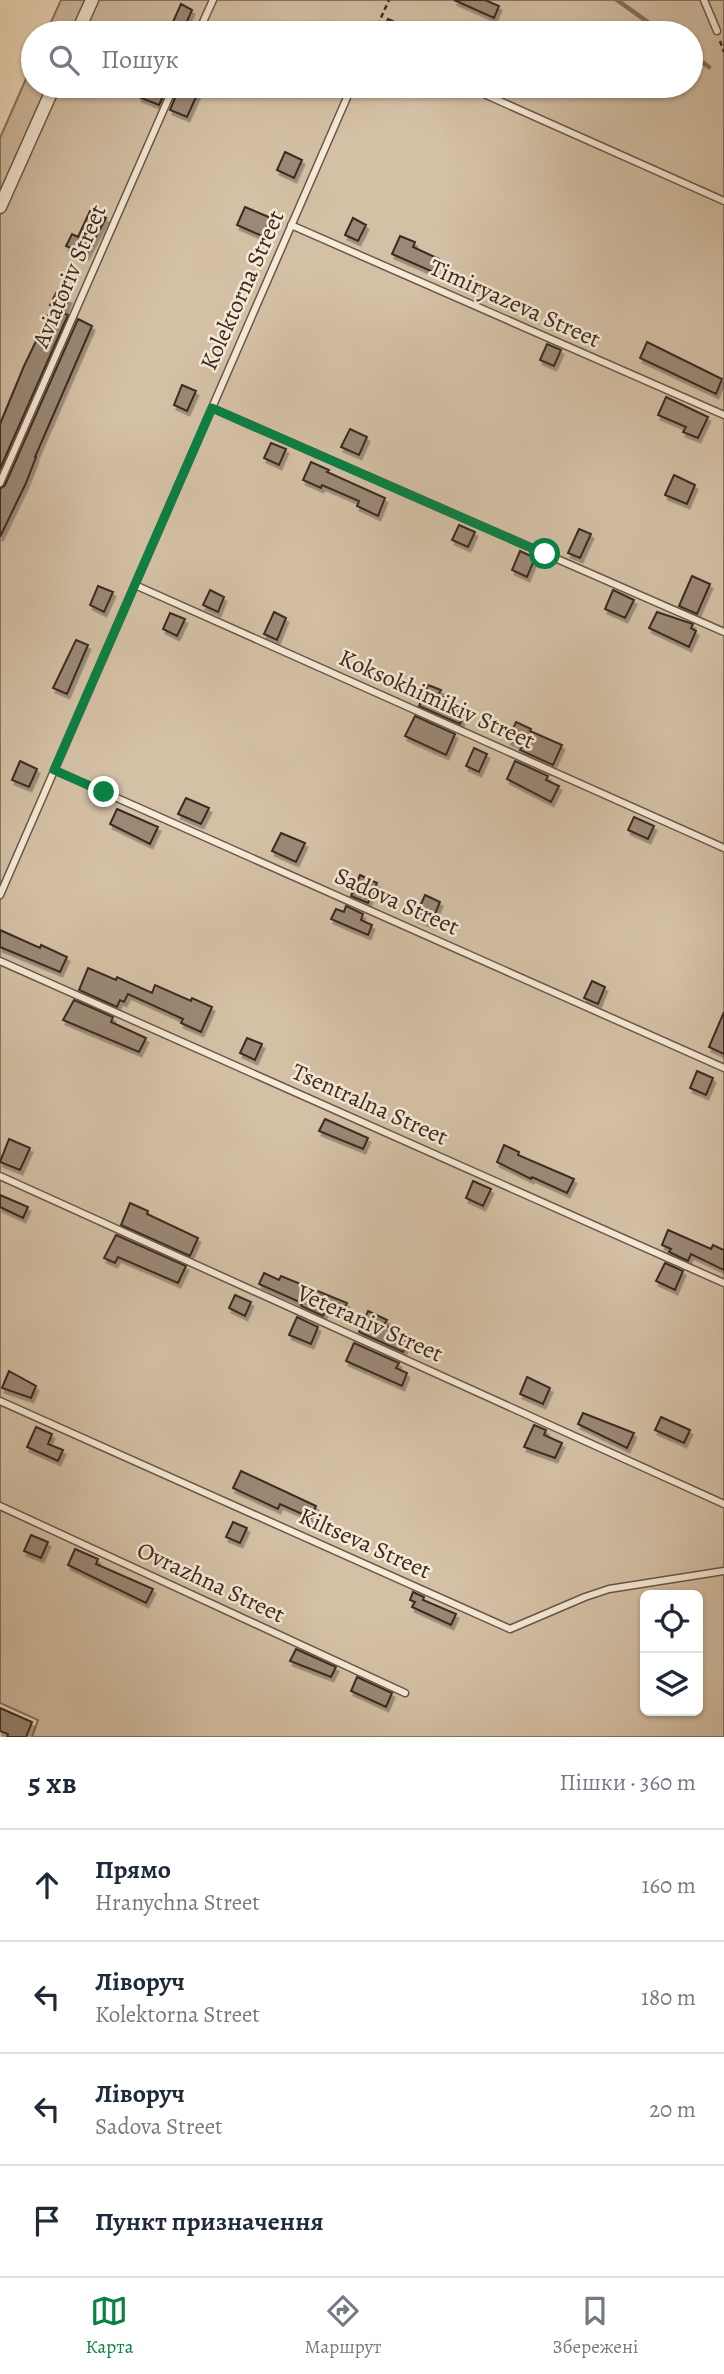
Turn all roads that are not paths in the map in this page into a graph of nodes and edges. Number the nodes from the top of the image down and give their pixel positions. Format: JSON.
{"nodes":[{"id":1,"x":92,"y":0,"type":"edge"},
{"id":2,"x":213,"y":0,"type":"edge"},
{"id":3,"x":704,"y":0,"type":"edge"},
{"id":4,"x":82,"y":21,"type":"edge"},
{"id":5,"x":203,"y":21,"type":"edge"},
{"id":6,"x":717,"y":31,"type":"dead end"},
{"id":7,"x":49,"y":98,"type":"edge"},
{"id":8,"x":169,"y":98,"type":"edge"},
{"id":9,"x":347,"y":98,"type":"edge"},
{"id":10,"x":493,"y":98,"type":"edge"},
{"id":11,"x":724,"y":201,"type":"edge"},
{"id":12,"x":0,"y":207,"type":"edge"},
{"id":13,"x":291,"y":225,"type":"junction"},
{"id":14,"x":212,"y":408,"type":"junction"},
{"id":15,"x":724,"y":415,"type":"edge"},
{"id":16,"x":0,"y":483,"type":"edge"},
{"id":17,"x":135,"y":585,"type":"junction"},
{"id":18,"x":724,"y":632,"type":"edge"},
{"id":19,"x":54,"y":770,"type":"junction"},
{"id":20,"x":724,"y":848,"type":"edge"},
{"id":21,"x":0,"y":895,"type":"edge"},
{"id":22,"x":0,"y":961,"type":"edge"},
{"id":23,"x":724,"y":1068,"type":"edge"},
{"id":24,"x":0,"y":1176,"type":"edge"},
{"id":25,"x":724,"y":1283,"type":"edge"},
{"id":26,"x":0,"y":1401,"type":"edge"},
{"id":27,"x":724,"y":1504,"type":"edge"},
{"id":28,"x":0,"y":1506,"type":"edge"},
{"id":29,"x":724,"y":1571,"type":"edge"},
{"id":30,"x":405,"y":1693,"type":"dead end"}],
"edges":[{"from":1,"to":4,"type":"street"},
{"from":2,"to":5,"type":"lane"},
{"from":3,"to":6,"type":"lane"},
{"from":7,"to":12,"type":"street"},
{"from":8,"to":16,"type":"lane","name":"Aviatoriv Street"},
{"from":9,"to":13,"type":"lane","name":"Kolektorna Street"},
{"from":10,"to":11,"type":"lane"},
{"from":13,"to":14,"type":"lane","name":"Kolektorna Street"},
{"from":13,"to":15,"type":"lane","name":"Timiryazeva Street"},
{"from":14,"to":17,"type":"lane","name":"Kolektorna Street"},
{"from":14,"to":18,"type":"lane"},
{"from":17,"to":19,"type":"lane","name":"Kolektorna Street"},
{"from":17,"to":20,"type":"lane","name":"Koksokhimikiv Street"},
{"from":19,"to":21,"type":"lane","name":"Kolektorna Street"},
{"from":19,"to":23,"type":"lane","name":"Sadova Street"},
{"from":22,"to":25,"type":"lane","name":"Tsentralna Street"},
{"from":24,"to":27,"type":"lane","name":"Veteraniv Street"},
{"from":26,"to":29,"type":"lane","name":"Kiltseva Street"},
{"from":28,"to":30,"type":"lane","name":"Ovrazhna Street"}]}
